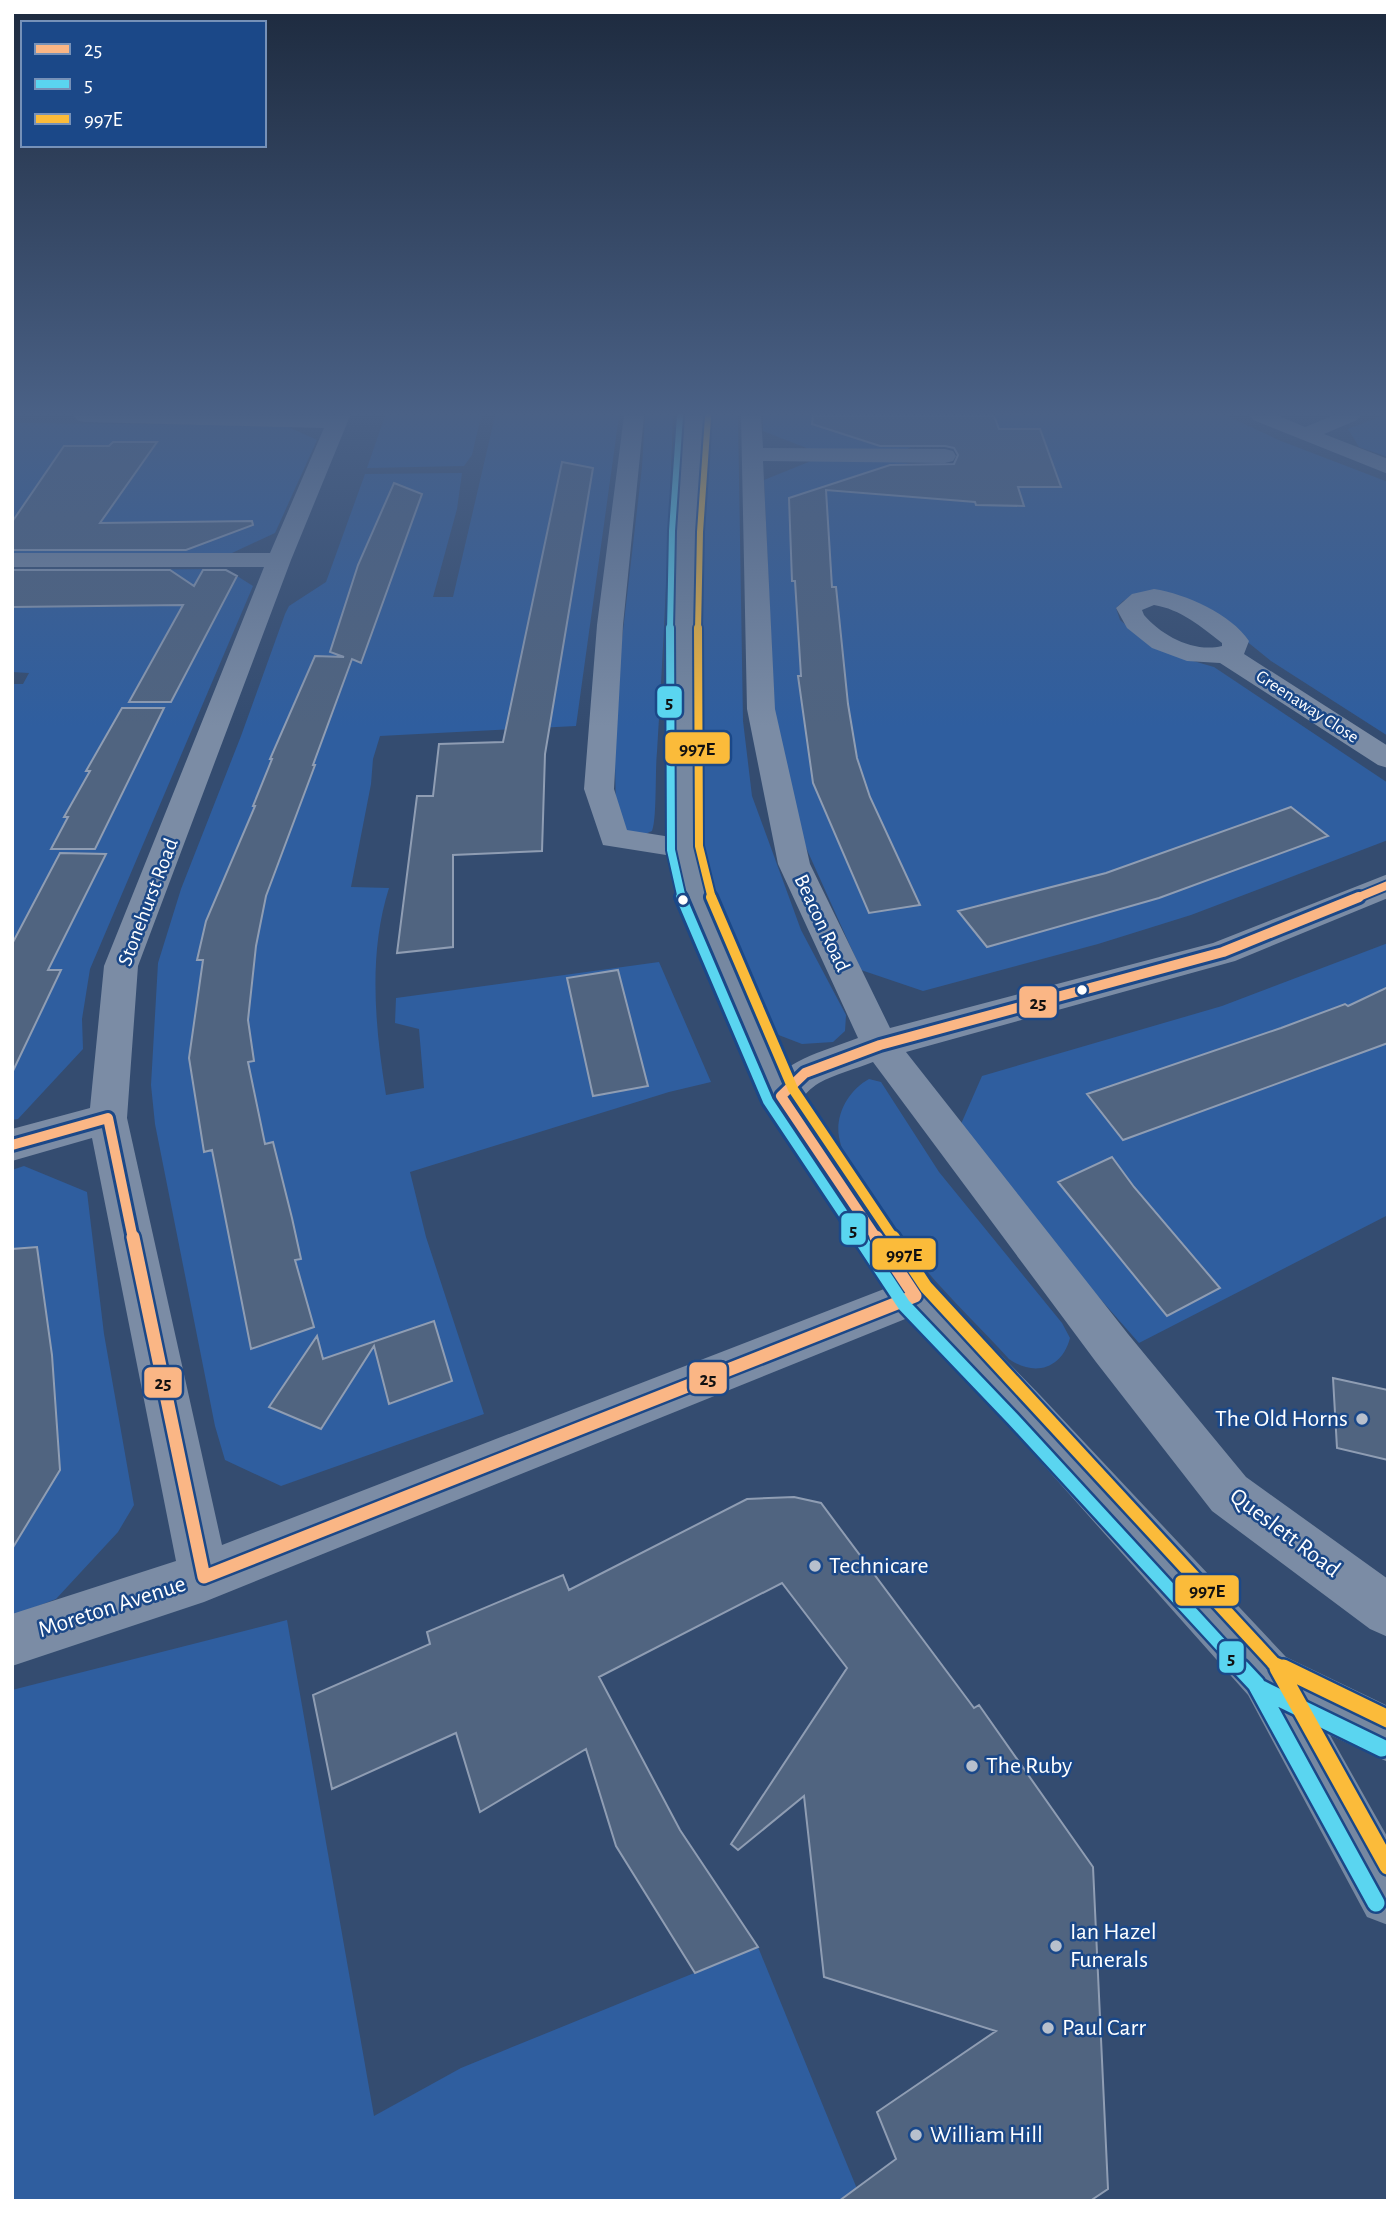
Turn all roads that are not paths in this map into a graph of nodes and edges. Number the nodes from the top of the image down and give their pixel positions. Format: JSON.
{"nodes":[{"id":1,"x":296,"y":519,"type":"edge"},
{"id":2,"x":622,"y":519,"type":"edge"},
{"id":3,"x":687,"y":519,"type":"edge"},
{"id":4,"x":753,"y":519,"type":"edge"},
{"id":5,"x":279,"y":559,"type":"junction"},
{"id":6,"x":12,"y":560,"type":"edge"},
{"id":7,"x":1226,"y":655,"type":"dead end"},
{"id":8,"x":1388,"y":759,"type":"edge"},
{"id":9,"x":685,"y":848,"type":"junction"},
{"id":10,"x":1388,"y":886,"type":"edge"},
{"id":11,"x":880,"y":1045,"type":"junction"},
{"id":12,"x":781,"y":1096,"type":"junction"},
{"id":13,"x":108,"y":1118,"type":"junction"},
{"id":14,"x":12,"y":1145,"type":"edge"},
{"id":15,"x":915,"y":1296,"type":"junction"},
{"id":16,"x":1112,"y":1348,"type":"joint"},
{"id":17,"x":204,"y":1577,"type":"junction"},
{"id":18,"x":1388,"y":1611,"type":"edge"},
{"id":19,"x":12,"y":1640,"type":"edge"},
{"id":20,"x":1267,"y":1676,"type":"junction"},
{"id":21,"x":1388,"y":1735,"type":"edge"},
{"id":22,"x":1388,"y":1896,"type":"edge"}],
"edges":[{"from":1,"to":5,"type":"street","name":"Stonehurst Road"},
{"from":2,"to":9,"type":"street"},
{"from":3,"to":9,"type":"main road"},
{"from":4,"to":11,"type":"street","name":"Beacon Road"},
{"from":5,"to":6,"type":"street"},
{"from":5,"to":13,"type":"street","name":"Stonehurst Road"},
{"from":7,"to":8,"type":"street","name":"Greenaway Close"},
{"from":9,"to":12,"type":"main road"},
{"from":10,"to":11,"type":"street"},
{"from":11,"to":12,"type":"street"},
{"from":11,"to":16,"type":"street","name":"Beacon Road"},
{"from":12,"to":15,"type":"main road"},
{"from":13,"to":14,"type":"street"},
{"from":13,"to":17,"type":"street","name":"Stonehurst Road"},
{"from":15,"to":17,"type":"street","name":"Moreton Avenue"},
{"from":15,"to":20,"type":"main road"},
{"from":16,"to":18,"type":"street","name":"Queslett Road"},
{"from":17,"to":19,"type":"street","name":"Moreton Avenue"},
{"from":20,"to":21,"type":"main road"},
{"from":20,"to":22,"type":"main road"}]}
